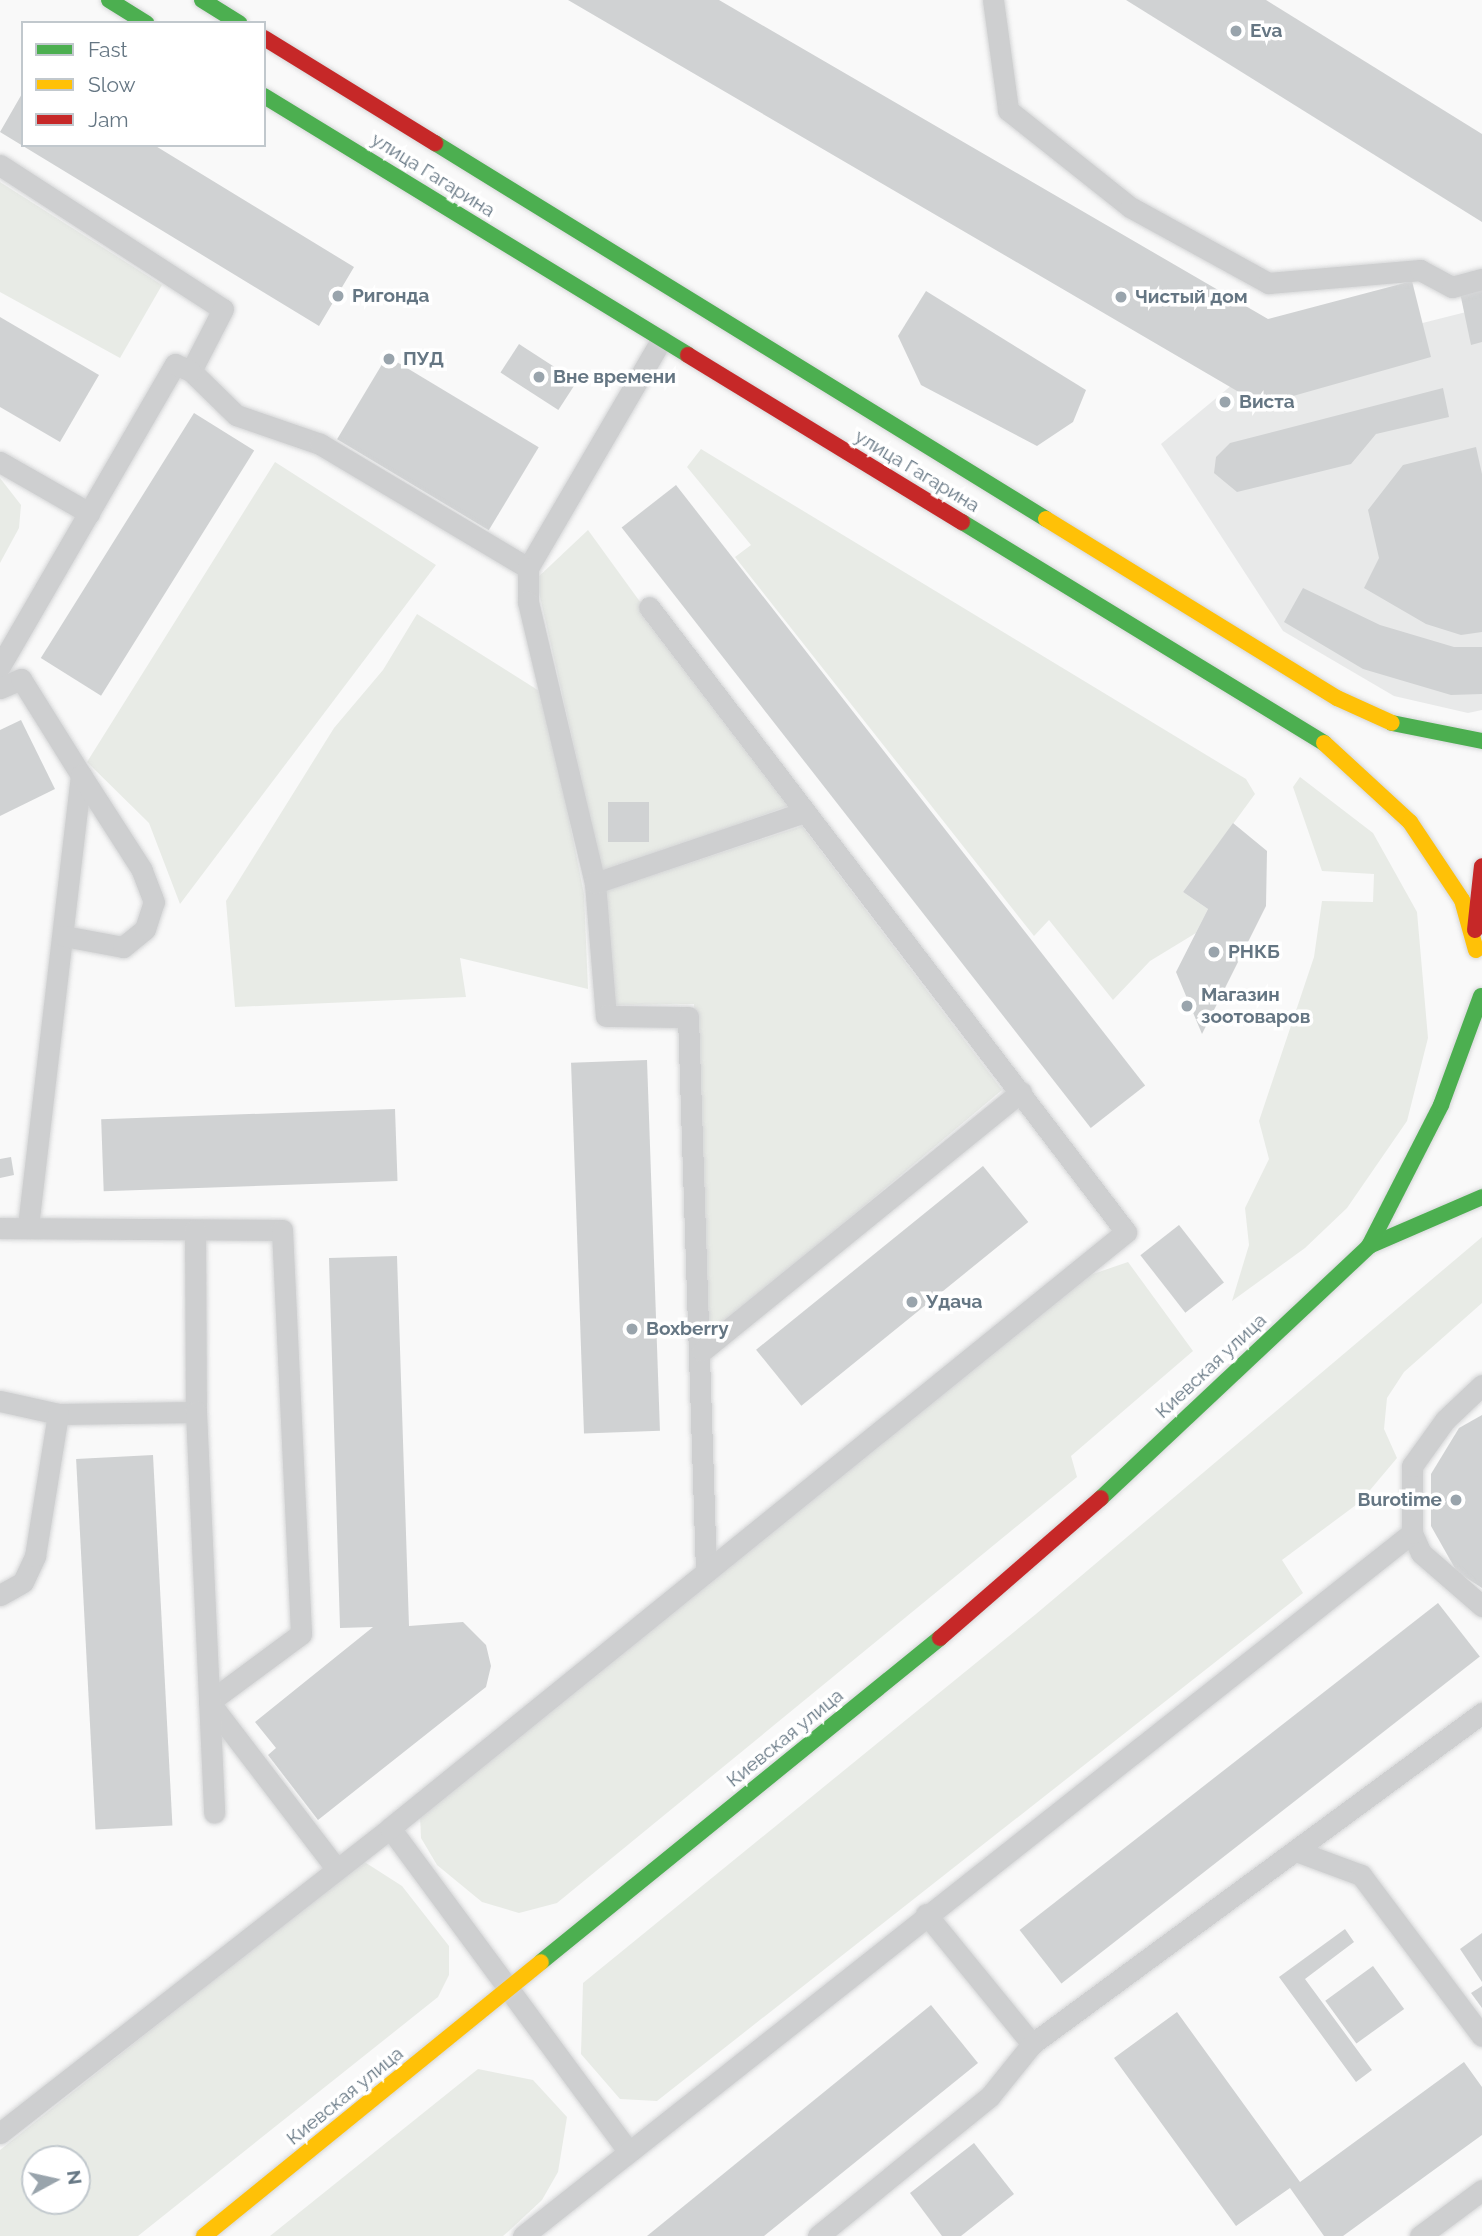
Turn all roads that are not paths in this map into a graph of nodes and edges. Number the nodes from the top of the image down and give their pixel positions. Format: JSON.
{"nodes":[{"id":1,"x":109,"y":0,"type":"edge"},
{"id":2,"x":202,"y":0,"type":"edge"},
{"id":3,"x":993,"y":0,"type":"edge"},
{"id":4,"x":143,"y":21,"type":"edge"},
{"id":5,"x":236,"y":21,"type":"edge"},
{"id":6,"x":266,"y":39,"type":"edge"},
{"id":7,"x":266,"y":97,"type":"edge"},
{"id":8,"x":0,"y":165,"type":"edge"},
{"id":9,"x":1482,"y":279,"type":"edge"},
{"id":10,"x":661,"y":340,"type":"junction"},
{"id":11,"x":191,"y":371,"type":"junction"},
{"id":12,"x":0,"y":462,"type":"edge"},
{"id":13,"x":89,"y":513,"type":"junction"},
{"id":14,"x":528,"y":568,"type":"junction"},
{"id":15,"x":649,"y":607,"type":"dead end"},
{"id":16,"x":3,"y":661,"type":"edge"},
{"id":17,"x":21,"y":679,"type":"junction"},
{"id":18,"x":0,"y":688,"type":"edge"},
{"id":19,"x":1482,"y":741,"type":"edge"},
{"id":20,"x":81,"y":775,"type":"junction"},
{"id":21,"x":802,"y":813,"type":"junction"},
{"id":22,"x":1482,"y":866,"type":"edge"},
{"id":23,"x":595,"y":883,"type":"junction"},
{"id":24,"x":64,"y":936,"type":"junction"},
{"id":25,"x":1476,"y":950,"type":"junction"},
{"id":26,"x":1482,"y":998,"type":"edge"},
{"id":27,"x":1021,"y":1092,"type":"junction"},
{"id":28,"x":1482,"y":1197,"type":"edge"},
{"id":29,"x":0,"y":1228,"type":"edge"},
{"id":30,"x":28,"y":1228,"type":"junction"},
{"id":31,"x":195,"y":1230,"type":"junction"},
{"id":32,"x":1369,"y":1246,"type":"junction"},
{"id":33,"x":702,"y":1351,"type":"junction"},
{"id":34,"x":1482,"y":1385,"type":"edge"},
{"id":35,"x":0,"y":1401,"type":"edge"},
{"id":36,"x":196,"y":1412,"type":"junction"},
{"id":37,"x":58,"y":1414,"type":"junction"},
{"id":38,"x":1412,"y":1533,"type":"junction"},
{"id":39,"x":706,"y":1571,"type":"junction"},
{"id":40,"x":0,"y":1595,"type":"edge"},
{"id":41,"x":1482,"y":1606,"type":"edge"},
{"id":42,"x":209,"y":1702,"type":"junction"},
{"id":43,"x":1482,"y":1713,"type":"edge"},
{"id":44,"x":214,"y":1813,"type":"dead end"},
{"id":45,"x":390,"y":1828,"type":"junction"},
{"id":46,"x":1299,"y":1852,"type":"junction"},
{"id":47,"x":336,"y":1868,"type":"junction"},
{"id":48,"x":926,"y":1914,"type":"junction"},
{"id":49,"x":512,"y":1988,"type":"junction"},
{"id":50,"x":1482,"y":2036,"type":"edge"},
{"id":51,"x":1032,"y":2044,"type":"junction"},
{"id":52,"x":0,"y":2133,"type":"edge"},
{"id":53,"x":627,"y":2150,"type":"junction"},
{"id":54,"x":1482,"y":2190,"type":"edge"},
{"id":55,"x":204,"y":2236,"type":"edge"},
{"id":56,"x":523,"y":2236,"type":"edge"},
{"id":57,"x":818,"y":2236,"type":"edge"},
{"id":58,"x":1420,"y":2236,"type":"edge"}],
"edges":[{"from":1,"to":4,"type":"main road"},
{"from":2,"to":5,"type":"main road"},
{"from":3,"to":9,"type":"lane"},
{"from":6,"to":19,"type":"main road","name":"улица Гагарина"},
{"from":7,"to":10,"type":"main road","name":"улица Гагарина"},
{"from":8,"to":11,"type":"lane"},
{"from":10,"to":14,"type":"lane"},
{"from":10,"to":25,"type":"main road","name":"улица Гагарина"},
{"from":11,"to":13,"type":"lane"},
{"from":11,"to":14,"type":"lane"},
{"from":12,"to":13,"type":"lane"},
{"from":13,"to":16,"type":"lane"},
{"from":14,"to":23,"type":"lane"},
{"from":15,"to":21,"type":"lane"},
{"from":16,"to":17,"type":"lane"},
{"from":17,"to":18,"type":"lane"},
{"from":17,"to":20,"type":"lane"},
{"from":20,"to":24,"type":"lane"},
{"from":20,"to":24,"type":"lane"},
{"from":21,"to":23,"type":"lane"},
{"from":21,"to":27,"type":"lane"},
{"from":22,"to":25,"type":"main road"},
{"from":23,"to":33,"type":"lane"},
{"from":24,"to":30,"type":"lane"},
{"from":25,"to":26,"type":"main road"},
{"from":26,"to":32,"type":"main road","name":"Киевская улица"},
{"from":27,"to":33,"type":"lane"},
{"from":27,"to":39,"type":"lane"},
{"from":28,"to":32,"type":"main road","name":"Киевская улица"},
{"from":29,"to":30,"type":"lane"},
{"from":30,"to":31,"type":"lane"},
{"from":31,"to":36,"type":"lane"},
{"from":31,"to":42,"type":"lane"},
{"from":32,"to":49,"type":"main road","name":"Киевская улица"},
{"from":33,"to":39,"type":"lane"},
{"from":34,"to":38,"type":"lane"},
{"from":35,"to":37,"type":"lane"},
{"from":36,"to":37,"type":"lane"},
{"from":36,"to":42,"type":"lane"},
{"from":37,"to":40,"type":"lane"},
{"from":38,"to":41,"type":"lane"},
{"from":38,"to":48,"type":"lane"},
{"from":39,"to":45,"type":"lane"},
{"from":42,"to":44,"type":"lane"},
{"from":42,"to":47,"type":"lane"},
{"from":43,"to":46,"type":"lane"},
{"from":45,"to":47,"type":"lane"},
{"from":45,"to":49,"type":"lane"},
{"from":46,"to":50,"type":"lane"},
{"from":46,"to":51,"type":"lane"},
{"from":47,"to":52,"type":"lane"},
{"from":48,"to":51,"type":"lane"},
{"from":48,"to":53,"type":"lane"},
{"from":49,"to":53,"type":"lane"},
{"from":49,"to":55,"type":"main road","name":"Киевская улица"},
{"from":51,"to":57,"type":"lane"},
{"from":53,"to":56,"type":"lane"},
{"from":54,"to":58,"type":"lane"}]}
